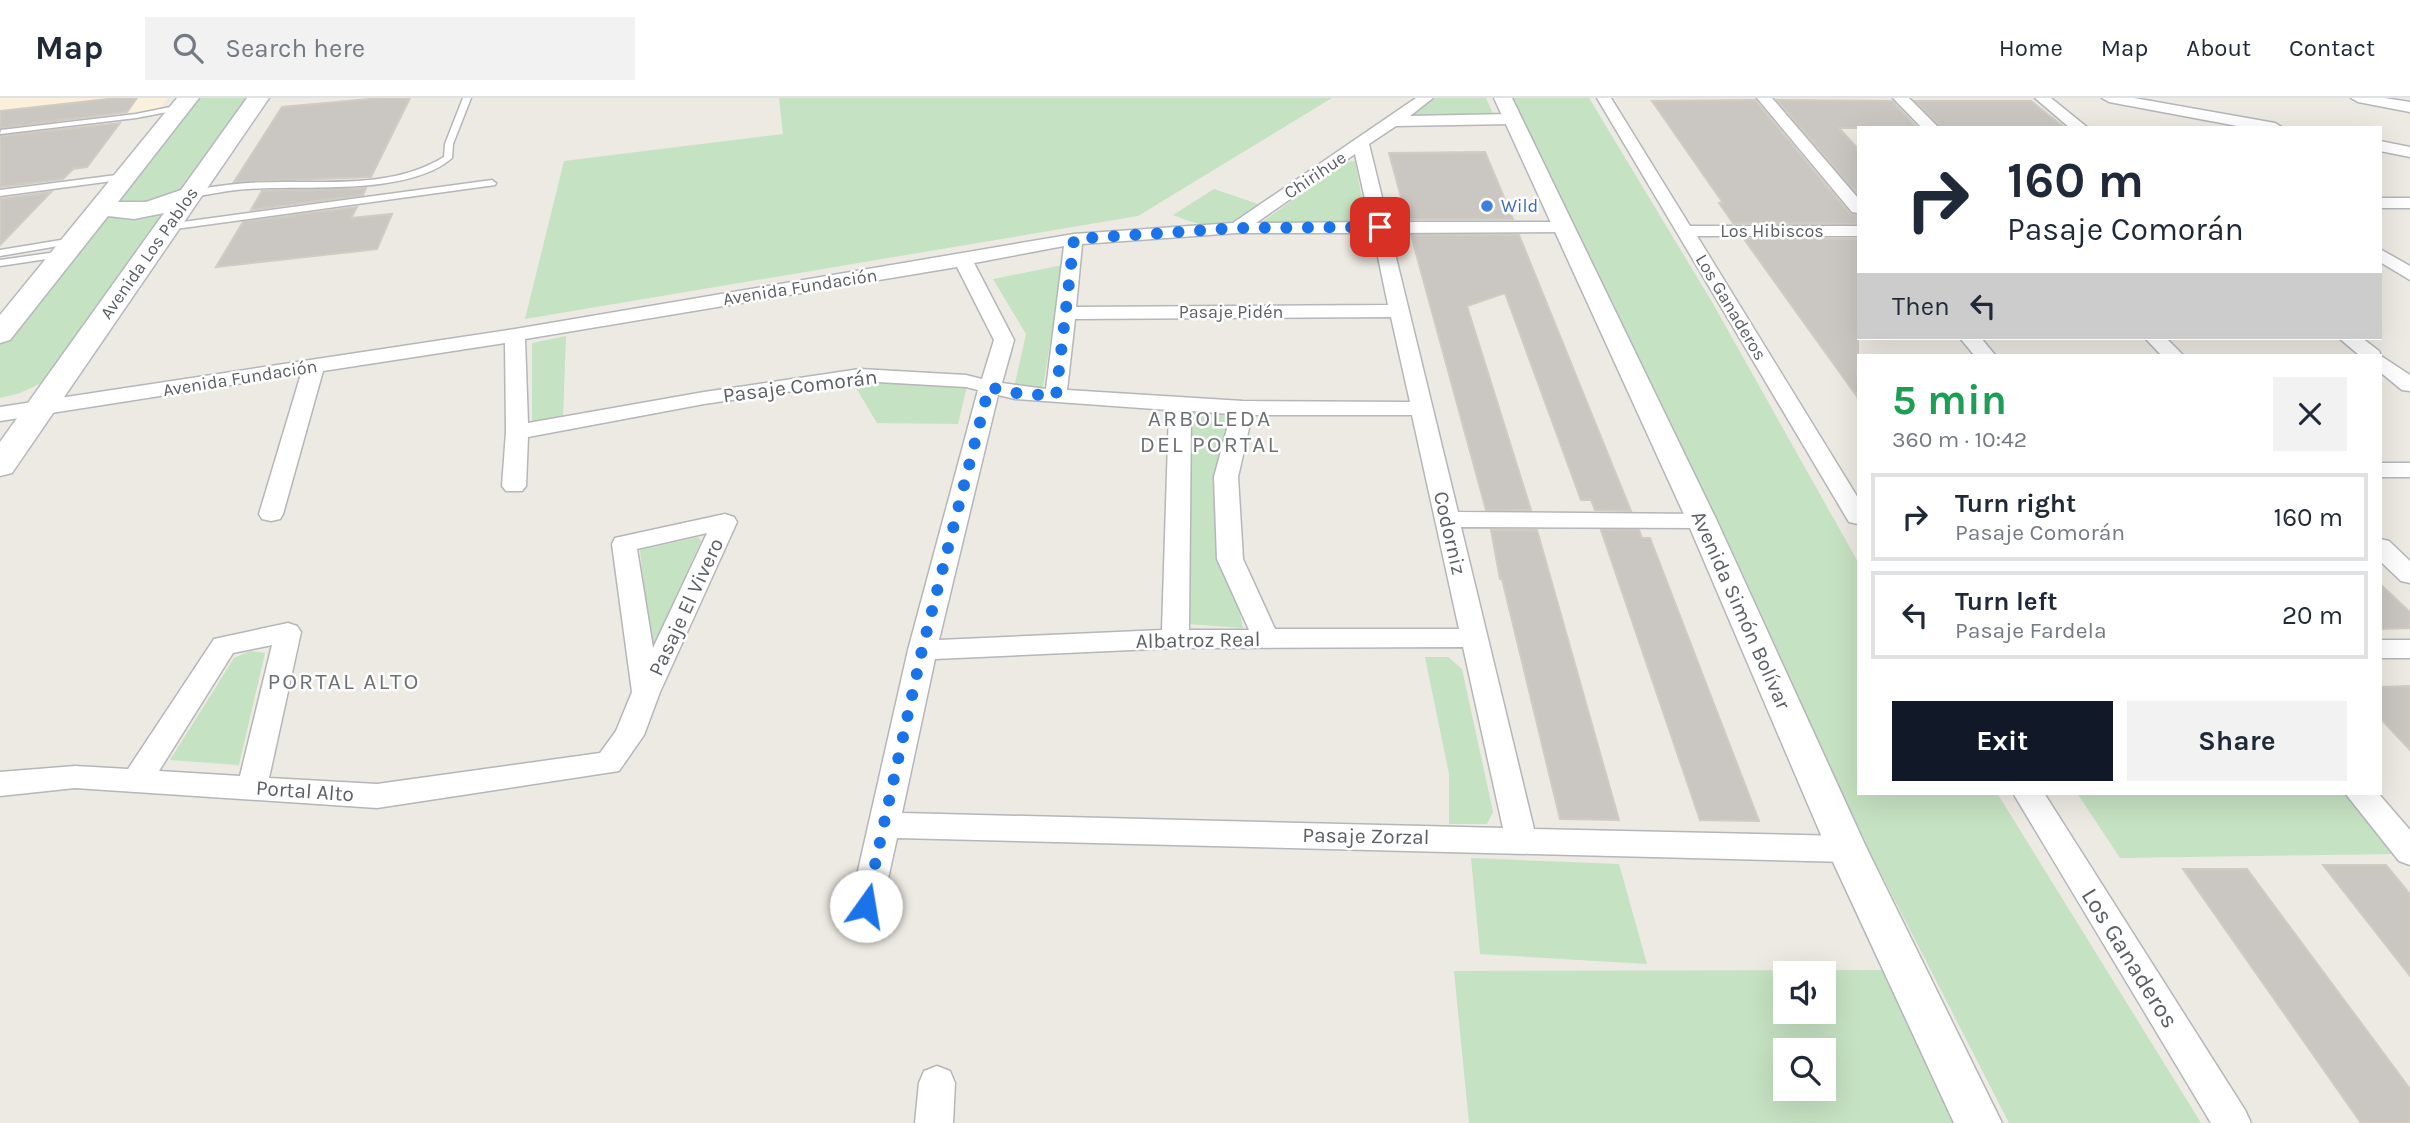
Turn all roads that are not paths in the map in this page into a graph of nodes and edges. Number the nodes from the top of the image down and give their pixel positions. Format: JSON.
{"nodes":[{"id":1,"x":258,"y":98,"type":"edge"},
{"id":2,"x":467,"y":98,"type":"edge"},
{"id":3,"x":1426,"y":98,"type":"edge"},
{"id":4,"x":1604,"y":98,"type":"edge"},
{"id":5,"x":1764,"y":98,"type":"edge"},
{"id":6,"x":1900,"y":98,"type":"edge"},
{"id":7,"x":2042,"y":98,"type":"edge"},
{"id":8,"x":2109,"y":98,"type":"edge"},
{"id":9,"x":2358,"y":98,"type":"edge"},
{"id":10,"x":2410,"y":107,"type":"edge"},
{"id":11,"x":179,"y":108,"type":"edge"},
{"id":12,"x":1508,"y":109,"type":"edge"},
{"id":13,"x":1393,"y":121,"type":"junction"},
{"id":14,"x":121,"y":124,"type":"dead end"},
{"id":15,"x":1929,"y":126,"type":"edge"},
{"id":16,"x":2077,"y":126,"type":"edge"},
{"id":17,"x":2261,"y":126,"type":"edge"},
{"id":18,"x":52,"y":132,"type":"dead end"},
{"id":19,"x":1,"y":135,"type":"edge"},
{"id":20,"x":1361,"y":144,"type":"junction"},
{"id":21,"x":2382,"y":146,"type":"edge"},
{"id":22,"x":2410,"y":152,"type":"edge"},
{"id":23,"x":127,"y":173,"type":"junction"},
{"id":24,"x":492,"y":183,"type":"dead end"},
{"id":25,"x":11,"y":185,"type":"dead end"},
{"id":26,"x":0,"y":193,"type":"edge"},
{"id":27,"x":190,"y":195,"type":"junction"},
{"id":28,"x":2382,"y":203,"type":"edge"},
{"id":29,"x":2410,"y":203,"type":"edge"},
{"id":30,"x":103,"y":204,"type":"junction"},
{"id":31,"x":265,"y":207,"type":"dead end"},
{"id":32,"x":1857,"y":207,"type":"edge"},
{"id":33,"x":171,"y":223,"type":"junction"},
{"id":34,"x":1380,"y":227,"type":"junction"},
{"id":35,"x":1563,"y":227,"type":"junction"},
{"id":36,"x":1237,"y":228,"type":"junction"},
{"id":37,"x":1685,"y":231,"type":"junction"},
{"id":38,"x":1857,"y":231,"type":"edge"},
{"id":39,"x":1074,"y":239,"type":"junction"},
{"id":40,"x":69,"y":248,"type":"junction"},
{"id":41,"x":0,"y":253,"type":"edge"},
{"id":42,"x":2382,"y":255,"type":"edge"},
{"id":43,"x":963,"y":260,"type":"junction"},
{"id":44,"x":0,"y":263,"type":"edge"},
{"id":45,"x":2410,"y":275,"type":"edge"},
{"id":46,"x":2382,"y":277,"type":"edge"},
{"id":47,"x":1398,"y":311,"type":"junction"},
{"id":48,"x":1065,"y":313,"type":"junction"},
{"id":49,"x":2,"y":330,"type":"edge"},
{"id":50,"x":515,"y":335,"type":"junction"},
{"id":51,"x":1972,"y":340,"type":"edge"},
{"id":52,"x":2157,"y":340,"type":"edge"},
{"id":53,"x":2352,"y":340,"type":"edge"},
{"id":54,"x":1984,"y":354,"type":"edge"},
{"id":55,"x":2172,"y":354,"type":"edge"},
{"id":56,"x":2371,"y":354,"type":"edge"},
{"id":57,"x":2382,"y":364,"type":"edge"},
{"id":58,"x":313,"y":368,"type":"junction"},
{"id":59,"x":2410,"y":385,"type":"edge"},
{"id":60,"x":989,"y":387,"type":"junction"},
{"id":61,"x":1056,"y":396,"type":"junction"},
{"id":62,"x":1180,"y":404,"type":"junction"},
{"id":63,"x":41,"y":408,"type":"junction"},
{"id":64,"x":1243,"y":408,"type":"junction"},
{"id":65,"x":1420,"y":409,"type":"junction"},
{"id":66,"x":0,"y":414,"type":"edge"},
{"id":67,"x":517,"y":432,"type":"junction"},
{"id":68,"x":0,"y":467,"type":"edge"},
{"id":69,"x":2382,"y":470,"type":"edge"},
{"id":70,"x":2410,"y":470,"type":"edge"},
{"id":71,"x":514,"y":486,"type":"dead end"},
{"id":72,"x":271,"y":514,"type":"dead end"},
{"id":73,"x":1857,"y":515,"type":"edge"},
{"id":74,"x":1448,"y":519,"type":"junction"},
{"id":75,"x":1702,"y":521,"type":"junction"},
{"id":76,"x":2382,"y":549,"type":"edge"},
{"id":77,"x":2410,"y":575,"type":"edge"},
{"id":78,"x":1266,"y":638,"type":"junction"},
{"id":79,"x":1474,"y":638,"type":"junction"},
{"id":80,"x":1175,"y":639,"type":"junction"},
{"id":81,"x":2382,"y":649,"type":"edge"},
{"id":82,"x":2410,"y":649,"type":"edge"},
{"id":83,"x":922,"y":650,"type":"junction"},
{"id":84,"x":646,"y":692,"type":"junction"},
{"id":85,"x":608,"y":763,"type":"joint"},
{"id":86,"x":136,"y":780,"type":"junction"},
{"id":87,"x":0,"y":784,"type":"edge"},
{"id":88,"x":252,"y":787,"type":"junction"},
{"id":89,"x":2029,"y":795,"type":"edge"},
{"id":90,"x":2362,"y":795,"type":"edge"},
{"id":91,"x":884,"y":825,"type":"junction"},
{"id":92,"x":1521,"y":840,"type":"junction"},
{"id":93,"x":1847,"y":849,"type":"junction"},
{"id":94,"x":2410,"y":852,"type":"edge"},
{"id":95,"x":866,"y":906,"type":"dead end"},
{"id":96,"x":937,"y":1083,"type":"dead end"},
{"id":97,"x":934,"y":1123,"type":"edge"},
{"id":98,"x":1978,"y":1123,"type":"edge"},
{"id":99,"x":2232,"y":1123,"type":"edge"}],
"edges":[{"from":1,"to":27,"type":"main road","name":"Avenida Los Pablos"},
{"from":2,"to":27,"type":"lane"},
{"from":3,"to":13,"type":"street","name":"Chirihue"},
{"from":4,"to":37,"type":"street","name":"Los Ganaderos"},
{"from":5,"to":32,"type":"street"},
{"from":6,"to":15,"type":"street"},
{"from":7,"to":16,"type":"street"},
{"from":8,"to":17,"type":"street"},
{"from":9,"to":10,"type":"street"},
{"from":11,"to":14,"type":"lane"},
{"from":11,"to":19,"type":"lane"},
{"from":11,"to":23,"type":"main road"},
{"from":12,"to":13,"type":"street"},
{"from":12,"to":35,"type":"street","name":"Avenida Simón Bolívar"},
{"from":13,"to":20,"type":"street","name":"Chirihue"},
{"from":18,"to":19,"type":"lane"},
{"from":20,"to":34,"type":"street","name":"Codorniz"},
{"from":20,"to":36,"type":"street","name":"Chirihue"},
{"from":21,"to":22,"type":"street"},
{"from":23,"to":25,"type":"lane"},
{"from":23,"to":26,"type":"lane"},
{"from":23,"to":30,"type":"main road"},
{"from":24,"to":33,"type":"lane"},
{"from":27,"to":30,"type":"main road"},
{"from":27,"to":33,"type":"main road","name":"Avenida Los Pablos"},
{"from":28,"to":29,"type":"street"},
{"from":30,"to":40,"type":"main road"},
{"from":31,"to":33,"type":"lane"},
{"from":33,"to":63,"type":"main road","name":"Avenida Los Pablos"},
{"from":34,"to":35,"type":"street","name":"Avenida Fundación"},
{"from":34,"to":36,"type":"street","name":"Avenida Fundación"},
{"from":34,"to":47,"type":"street","name":"Codorniz"},
{"from":35,"to":75,"type":"street","name":"Avenida Simón Bolívar"},
{"from":36,"to":39,"type":"street","name":"Avenida Fundación"},
{"from":37,"to":38,"type":"street","name":"Los Hibiscos"},
{"from":37,"to":73,"type":"street","name":"Los Ganaderos"},
{"from":39,"to":43,"type":"street","name":"Avenida Fundación"},
{"from":39,"to":48,"type":"street"},
{"from":40,"to":41,"type":"lane"},
{"from":40,"to":44,"type":"lane"},
{"from":40,"to":49,"type":"main road"},
{"from":42,"to":45,"type":"street"},
{"from":43,"to":50,"type":"street","name":"Avenida Fundación"},
{"from":43,"to":60,"type":"street"},
{"from":45,"to":46,"type":"street"},
{"from":47,"to":48,"type":"street","name":"Pasaje Pidén"},
{"from":47,"to":65,"type":"street","name":"Codorniz"},
{"from":48,"to":61,"type":"street"},
{"from":50,"to":58,"type":"street","name":"Avenida Fundación"},
{"from":50,"to":67,"type":"street"},
{"from":51,"to":54,"type":"street"},
{"from":52,"to":55,"type":"street"},
{"from":53,"to":56,"type":"street"},
{"from":57,"to":59,"type":"street"},
{"from":58,"to":63,"type":"street","name":"Avenida Fundación"},
{"from":58,"to":72,"type":"street"},
{"from":60,"to":61,"type":"street","name":"Pasaje Comorán"},
{"from":60,"to":67,"type":"street","name":"Pasaje Comorán"},
{"from":60,"to":83,"type":"street"},
{"from":61,"to":62,"type":"street","name":"Pasaje Comorán"},
{"from":62,"to":64,"type":"street","name":"Pasaje Comorán"},
{"from":62,"to":80,"type":"street"},
{"from":63,"to":66,"type":"street"},
{"from":63,"to":68,"type":"main road","name":"Avenida Los Pablos"},
{"from":64,"to":65,"type":"street","name":"Pasaje Comorán"},
{"from":64,"to":78,"type":"street"},
{"from":65,"to":74,"type":"street","name":"Codorniz"},
{"from":67,"to":71,"type":"street"},
{"from":69,"to":70,"type":"street"},
{"from":74,"to":75,"type":"street"},
{"from":74,"to":79,"type":"street","name":"Codorniz"},
{"from":75,"to":93,"type":"street","name":"Avenida Simón Bolívar"},
{"from":76,"to":77,"type":"street"},
{"from":78,"to":79,"type":"street","name":"Albatroz Real"},
{"from":78,"to":80,"type":"street","name":"Albatroz Real"},
{"from":79,"to":92,"type":"street","name":"Codorniz"},
{"from":80,"to":83,"type":"street","name":"Albatroz Real"},
{"from":81,"to":82,"type":"street"},
{"from":83,"to":91,"type":"street"},
{"from":84,"to":84,"type":"street","name":"Pasaje El Vivero"},
{"from":84,"to":85,"type":"street","name":"Pasaje El Vivero"},
{"from":85,"to":88,"type":"street","name":"Portal Alto"},
{"from":86,"to":87,"type":"street","name":"Portal Alto"},
{"from":86,"to":88,"type":"street","name":"Portal Alto"},
{"from":86,"to":88,"type":"street"},
{"from":89,"to":99,"type":"street","name":"Los Ganaderos"},
{"from":90,"to":94,"type":"street"},
{"from":91,"to":92,"type":"street","name":"Pasaje Zorzal"},
{"from":91,"to":95,"type":"street"},
{"from":92,"to":93,"type":"street","name":"Pasaje Zorzal"},
{"from":93,"to":98,"type":"street","name":"Avenida Simón Bolívar"},
{"from":96,"to":97,"type":"street"}]}
